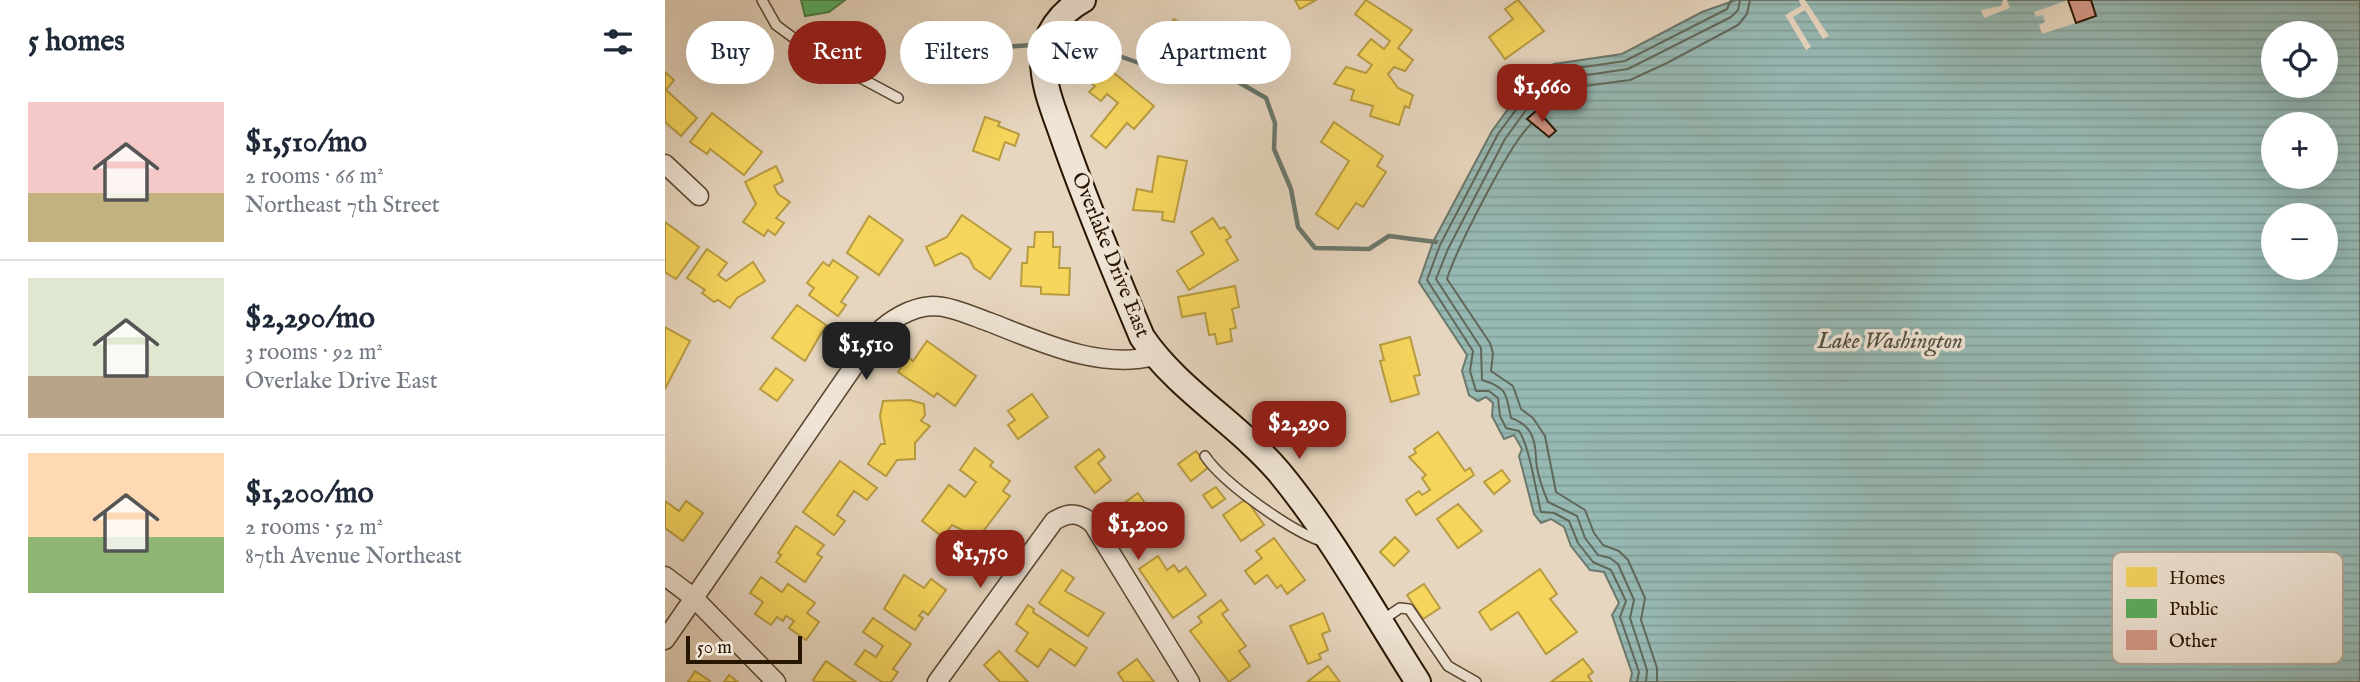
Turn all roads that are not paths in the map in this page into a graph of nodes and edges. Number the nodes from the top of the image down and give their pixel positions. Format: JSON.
{"nodes":[{"id":1,"x":762,"y":0,"type":"edge"},
{"id":2,"x":1082,"y":0,"type":"edge"},
{"id":3,"x":898,"y":98,"type":"dead end"},
{"id":4,"x":665,"y":164,"type":"edge"},
{"id":5,"x":699,"y":195,"type":"dead end"},
{"id":6,"x":1154,"y":356,"type":"junction"},
{"id":7,"x":1205,"y":456,"type":"dead end"},
{"id":8,"x":1329,"y":544,"type":"junction"},
{"id":9,"x":665,"y":576,"type":"edge"},
{"id":10,"x":694,"y":598,"type":"junction"},
{"id":11,"x":1379,"y":622,"type":"junction"},
{"id":12,"x":665,"y":640,"type":"edge"},
{"id":13,"x":776,"y":682,"type":"edge"},
{"id":14,"x":937,"y":682,"type":"edge"},
{"id":15,"x":1190,"y":682,"type":"edge"},
{"id":16,"x":1418,"y":682,"type":"edge"},
{"id":17,"x":1476,"y":682,"type":"edge"}],
"edges":[{"from":1,"to":3,"type":"lane"},
{"from":2,"to":6,"type":"street","name":"Overlake Drive East"},
{"from":4,"to":5,"type":"street"},
{"from":6,"to":8,"type":"street","name":"Overlake Drive East"},
{"from":6,"to":10,"type":"street"},
{"from":7,"to":8,"type":"lane"},
{"from":8,"to":11,"type":"street","name":"Overlake Drive East"},
{"from":9,"to":10,"type":"street"},
{"from":10,"to":12,"type":"street"},
{"from":10,"to":13,"type":"street"},
{"from":11,"to":16,"type":"street","name":"Overlake Drive East"},
{"from":11,"to":17,"type":"lane"},
{"from":14,"to":15,"type":"street"}]}
